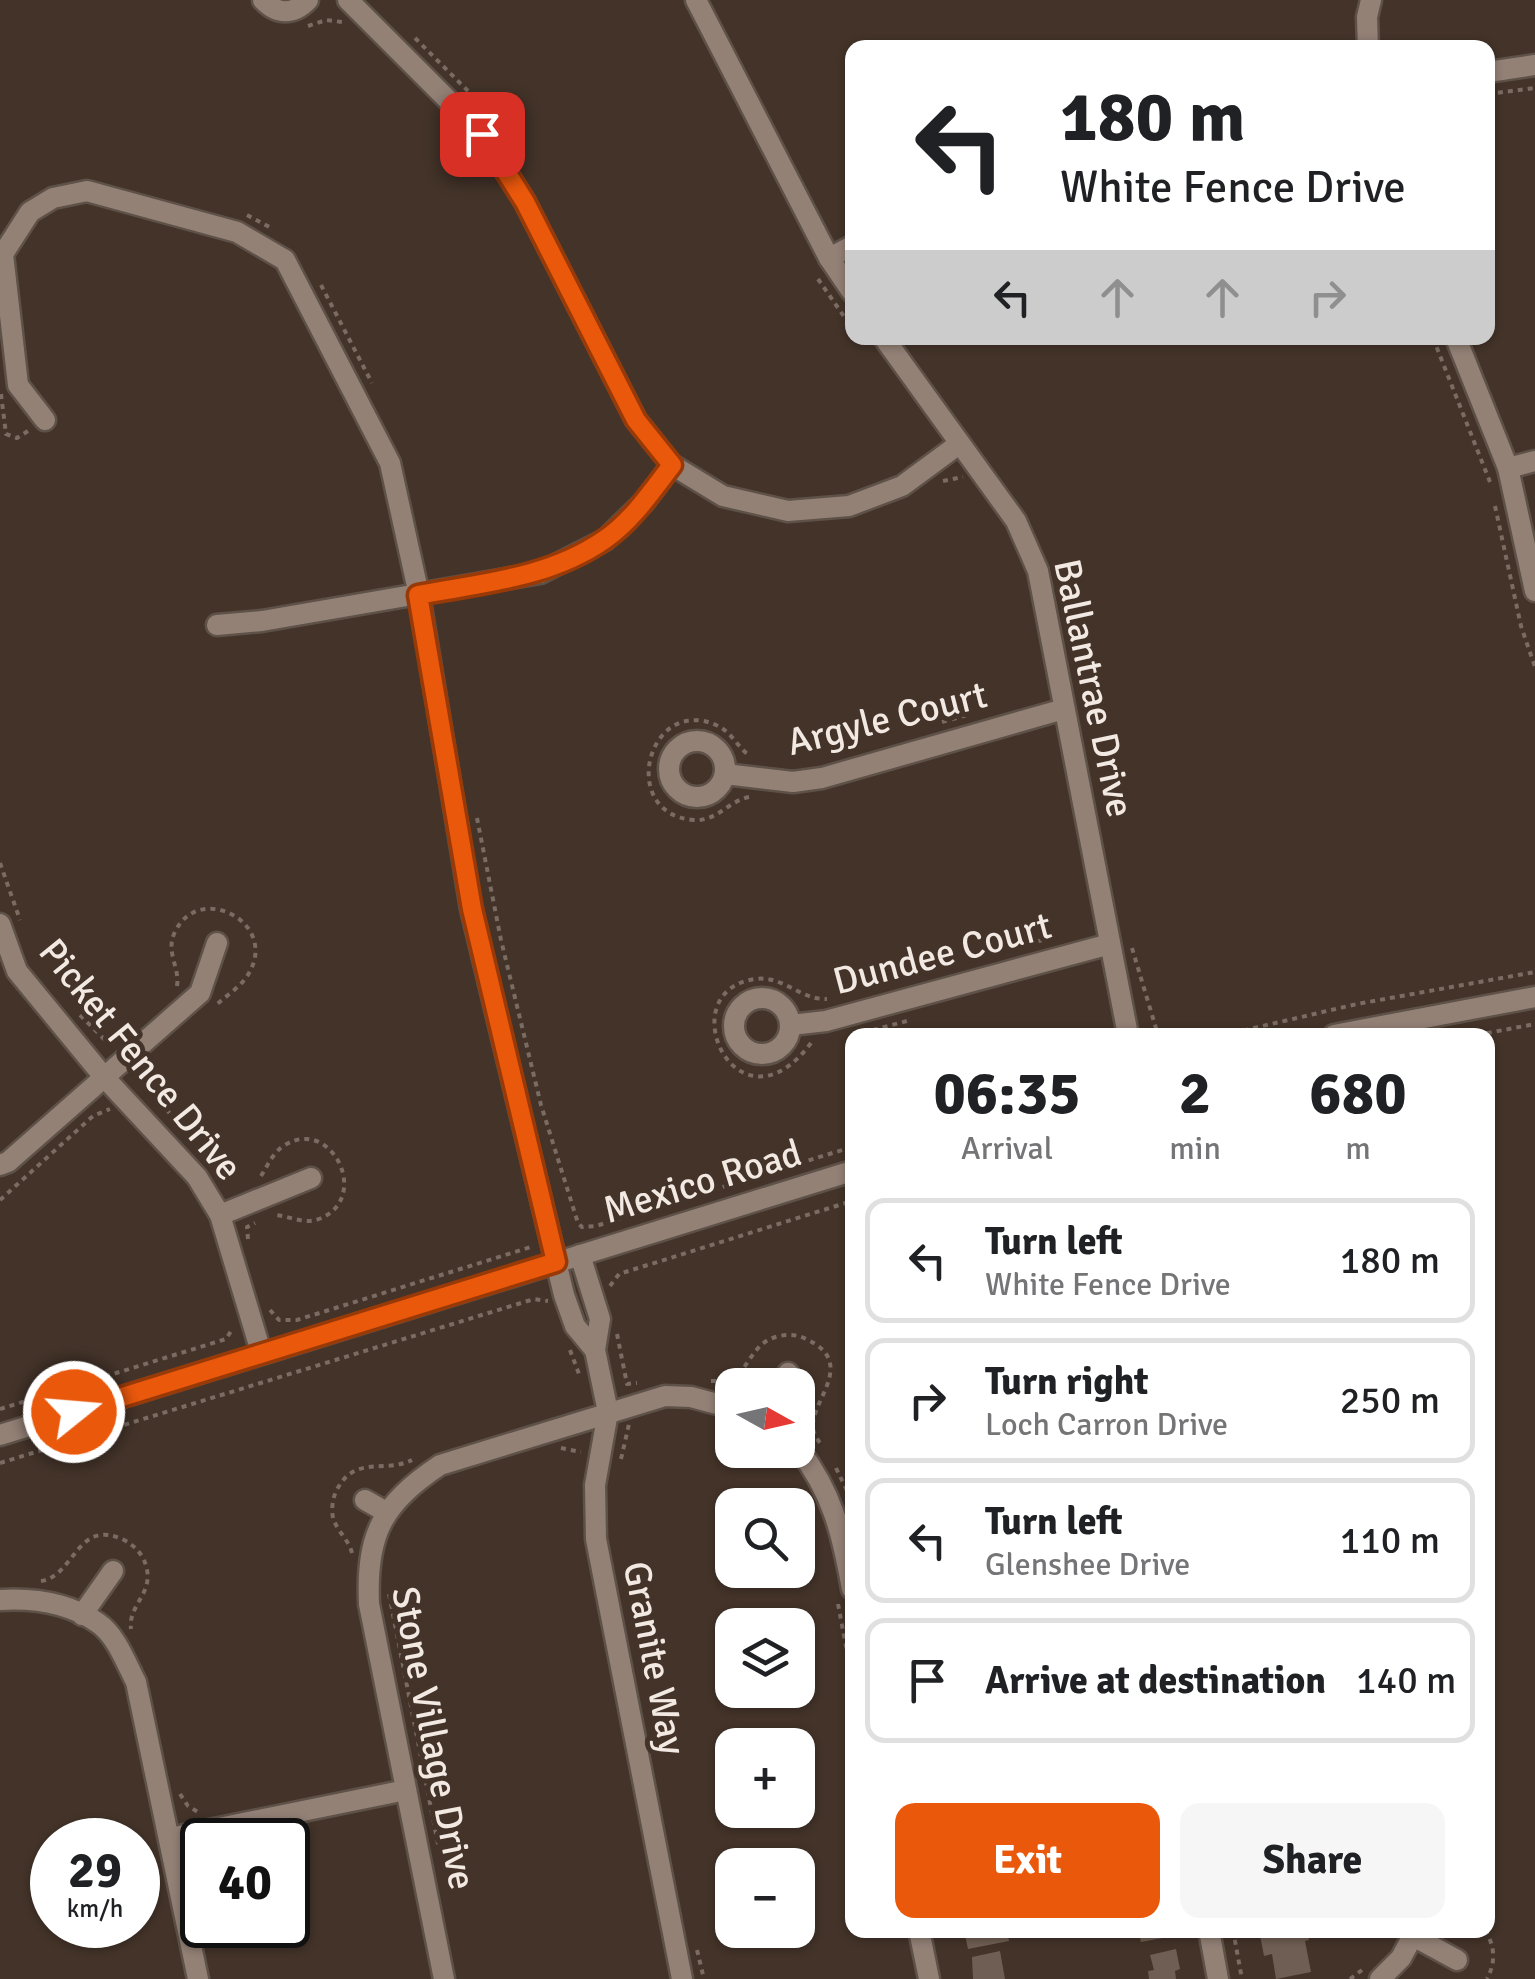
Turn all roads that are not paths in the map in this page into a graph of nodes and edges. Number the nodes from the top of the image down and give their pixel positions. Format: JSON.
{"nodes":[{"id":1,"x":262,"y":0,"type":"edge"},
{"id":2,"x":308,"y":0,"type":"edge"},
{"id":3,"x":348,"y":0,"type":"edge"},
{"id":4,"x":696,"y":0,"type":"edge"},
{"id":5,"x":1370,"y":0,"type":"edge"},
{"id":6,"x":1368,"y":40,"type":"edge"},
{"id":7,"x":1535,"y":65,"type":"edge"},
{"id":8,"x":1495,"y":71,"type":"edge"},
{"id":9,"x":845,"y":250,"type":"edge"},
{"id":10,"x":2,"y":254,"type":"edge"},
{"id":11,"x":829,"y":258,"type":"junction"},
{"id":12,"x":845,"y":282,"type":"edge"},
{"id":13,"x":878,"y":345,"type":"edge"},
{"id":14,"x":1459,"y":345,"type":"edge"},
{"id":15,"x":45,"y":420,"type":"road end"},
{"id":16,"x":960,"y":444,"type":"junction"},
{"id":17,"x":1535,"y":461,"type":"edge"},
{"id":18,"x":672,"y":465,"type":"junction"},
{"id":19,"x":1508,"y":468,"type":"junction"},
{"id":20,"x":1535,"y":591,"type":"edge"},
{"id":21,"x":418,"y":595,"type":"junction"},
{"id":22,"x":216,"y":625,"type":"dead end"},
{"id":23,"x":1064,"y":709,"type":"junction"},
{"id":24,"x":725,"y":774,"type":"dead end"},
{"id":25,"x":0,"y":924,"type":"edge"},
{"id":26,"x":218,"y":943,"type":"dead end"},
{"id":27,"x":1110,"y":944,"type":"junction"},
{"id":28,"x":1535,"y":998,"type":"edge"},
{"id":29,"x":791,"y":1025,"type":"dead end"},
{"id":30,"x":1127,"y":1028,"type":"edge"},
{"id":31,"x":1372,"y":1028,"type":"edge"},
{"id":32,"x":104,"y":1077,"type":"junction"},
{"id":33,"x":0,"y":1165,"type":"edge"},
{"id":34,"x":845,"y":1173,"type":"edge"},
{"id":35,"x":310,"y":1178,"type":"dead end"},
{"id":36,"x":220,"y":1216,"type":"junction"},
{"id":37,"x":580,"y":1255,"type":"junction"},
{"id":38,"x":556,"y":1262,"type":"junction"},
{"id":39,"x":595,"y":1350,"type":"junction"},
{"id":40,"x":261,"y":1352,"type":"junction"},
{"id":41,"x":715,"y":1403,"type":"edge"},
{"id":42,"x":608,"y":1412,"type":"junction"},
{"id":43,"x":0,"y":1436,"type":"edge"},
{"id":44,"x":811,"y":1468,"type":"edge"},
{"id":45,"x":364,"y":1500,"type":"dead end"},
{"id":46,"x":386,"y":1512,"type":"junction"},
{"id":47,"x":112,"y":1570,"type":"dead end"},
{"id":48,"x":845,"y":1596,"type":"edge"},
{"id":49,"x":0,"y":1600,"type":"edge"},
{"id":50,"x":82,"y":1616,"type":"junction"},
{"id":51,"x":406,"y":1790,"type":"junction"},
{"id":52,"x":170,"y":1838,"type":"junction"},
{"id":53,"x":921,"y":1938,"type":"edge"},
{"id":54,"x":1210,"y":1938,"type":"edge"},
{"id":55,"x":1411,"y":1938,"type":"edge"},
{"id":56,"x":1422,"y":1938,"type":"edge"},
{"id":57,"x":1456,"y":1960,"type":"dead end"},
{"id":58,"x":198,"y":1979,"type":"edge"},
{"id":59,"x":444,"y":1979,"type":"edge"},
{"id":60,"x":682,"y":1979,"type":"edge"},
{"id":61,"x":929,"y":1979,"type":"edge"},
{"id":62,"x":1218,"y":1979,"type":"edge"},
{"id":63,"x":1380,"y":1979,"type":"edge"}],
"edges":[{"from":1,"to":2,"type":"street"},
{"from":3,"to":18,"type":"street"},
{"from":4,"to":11,"type":"street"},
{"from":5,"to":6,"type":"street"},
{"from":7,"to":8,"type":"street"},
{"from":9,"to":11,"type":"street"},
{"from":10,"to":15,"type":"street"},
{"from":10,"to":21,"type":"street","name":"Granite Way"},
{"from":11,"to":12,"type":"street"},
{"from":13,"to":16,"type":"street","name":"Ballantrae Drive"},
{"from":14,"to":19,"type":"street"},
{"from":16,"to":18,"type":"street"},
{"from":16,"to":23,"type":"street","name":"Ballantrae Drive"},
{"from":17,"to":19,"type":"street"},
{"from":18,"to":21,"type":"street"},
{"from":19,"to":20,"type":"street"},
{"from":21,"to":22,"type":"street"},
{"from":21,"to":38,"type":"street","name":"Granite Way"},
{"from":23,"to":24,"type":"street","name":"Argyle Court"},
{"from":23,"to":27,"type":"street","name":"Ballantrae Drive"},
{"from":25,"to":32,"type":"street","name":"Picket Fence Drive"},
{"from":26,"to":32,"type":"street"},
{"from":27,"to":29,"type":"street","name":"Dundee Court"},
{"from":27,"to":30,"type":"street","name":"Ballantrae Drive"},
{"from":28,"to":31,"type":"street"},
{"from":32,"to":33,"type":"street"},
{"from":32,"to":36,"type":"street","name":"Picket Fence Drive"},
{"from":34,"to":37,"type":"street","name":"Mexico Road"},
{"from":35,"to":36,"type":"street"},
{"from":36,"to":40,"type":"street","name":"Picket Fence Drive"},
{"from":37,"to":38,"type":"street","name":"Mexico Road"},
{"from":37,"to":39,"type":"street","name":"Granite Way"},
{"from":38,"to":39,"type":"street","name":"Granite Way"},
{"from":38,"to":40,"type":"street","name":"Mexico Road"},
{"from":39,"to":42,"type":"street","name":"Granite Way"},
{"from":40,"to":43,"type":"street","name":"Mexico Road"},
{"from":41,"to":42,"type":"street","name":"Stone Village Drive"},
{"from":42,"to":46,"type":"street","name":"Stone Village Drive"},
{"from":42,"to":60,"type":"street","name":"Granite Way"},
{"from":44,"to":48,"type":"street"},
{"from":45,"to":46,"type":"street"},
{"from":46,"to":51,"type":"street","name":"Stone Village Drive"},
{"from":47,"to":50,"type":"street"},
{"from":49,"to":50,"type":"street"},
{"from":50,"to":52,"type":"street"},
{"from":51,"to":52,"type":"street"},
{"from":51,"to":59,"type":"street","name":"Stone Village Drive"},
{"from":52,"to":58,"type":"street"},
{"from":53,"to":61,"type":"street"},
{"from":54,"to":62,"type":"street"},
{"from":55,"to":63,"type":"street"},
{"from":56,"to":57,"type":"street"}]}
